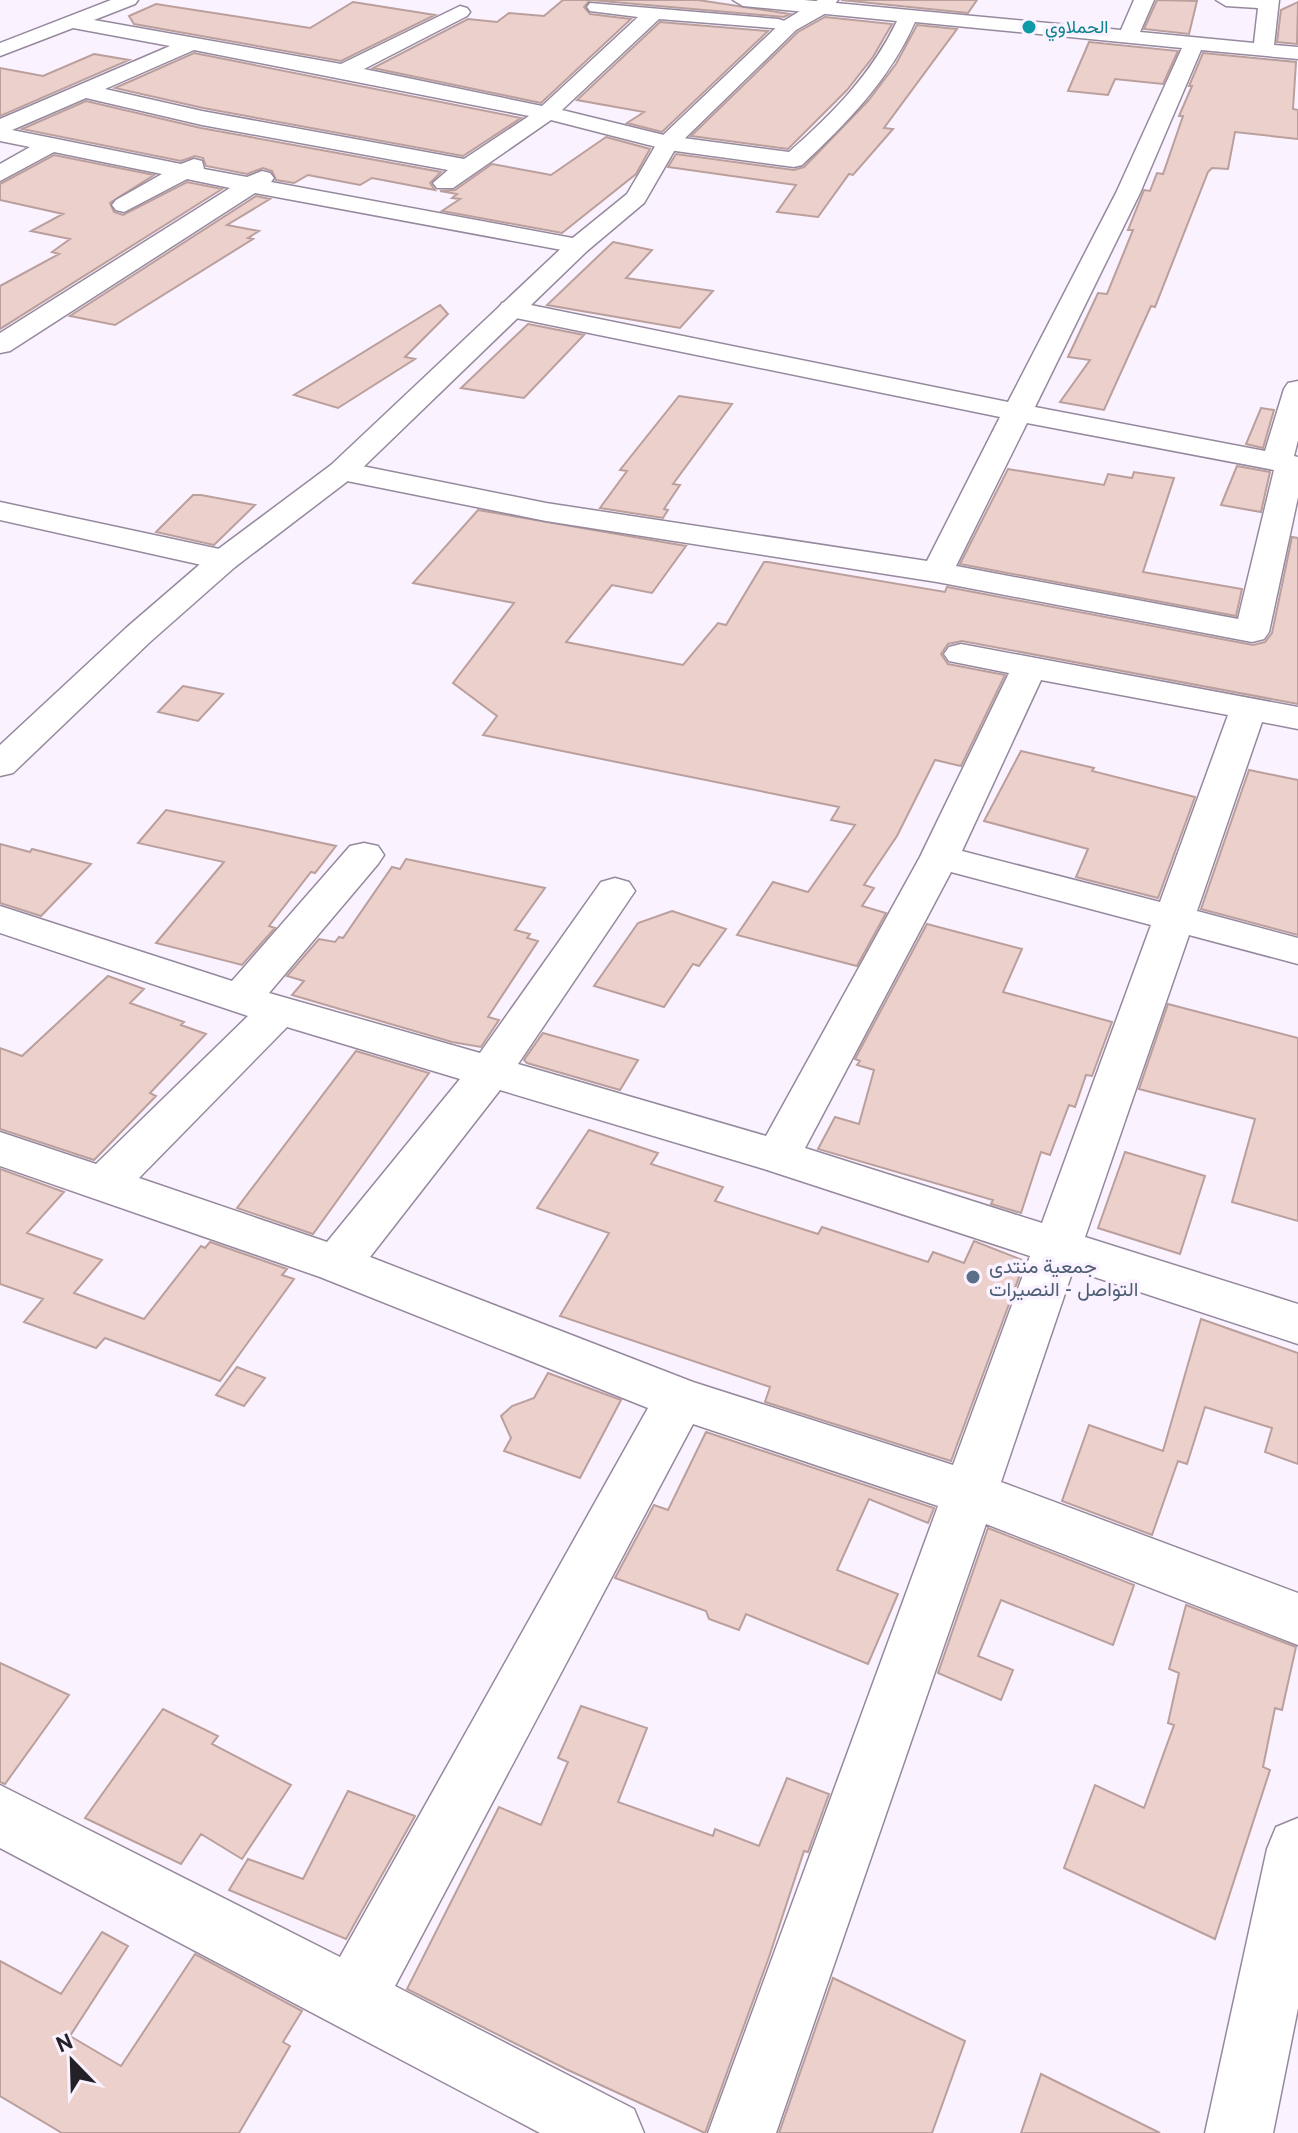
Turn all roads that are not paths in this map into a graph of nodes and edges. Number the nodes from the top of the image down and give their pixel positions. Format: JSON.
{"nodes":[{"id":1,"x":128,"y":0,"type":"edge"},
{"id":2,"x":743,"y":0,"type":"edge"},
{"id":3,"x":1011,"y":0,"type":"edge"},
{"id":4,"x":1144,"y":0,"type":"edge"},
{"id":5,"x":1226,"y":0,"type":"edge"},
{"id":6,"x":1269,"y":2,"type":"edge"},
{"id":7,"x":824,"y":4,"type":"edge"},
{"id":8,"x":597,"y":7,"type":"dead end"},
{"id":9,"x":460,"y":12,"type":"dead end"},
{"id":10,"x":655,"y":12,"type":"junction"},
{"id":11,"x":908,"y":17,"type":"junction"},
{"id":12,"x":71,"y":22,"type":"junction"},
{"id":13,"x":993,"y":25,"type":"junction"},
{"id":14,"x":789,"y":26,"type":"junction"},
{"id":15,"x":1128,"y":38,"type":"junction"},
{"id":16,"x":194,"y":43,"type":"junction"},
{"id":17,"x":1193,"y":45,"type":"junction"},
{"id":18,"x":1263,"y":49,"type":"junction"},
{"id":19,"x":0,"y":50,"type":"edge"},
{"id":20,"x":1298,"y":53,"type":"edge"},
{"id":21,"x":344,"y":71,"type":"junction"},
{"id":22,"x":84,"y":91,"type":"junction"},
{"id":23,"x":547,"y":113,"type":"junction"},
{"id":24,"x":202,"y":118,"type":"junction"},
{"id":25,"x":0,"y":127,"type":"edge"},
{"id":26,"x":263,"y":130,"type":"junction"},
{"id":27,"x":175,"y":131,"type":"dead end"},
{"id":28,"x":0,"y":134,"type":"edge"},
{"id":29,"x":326,"y":140,"type":"junction"},
{"id":30,"x":668,"y":143,"type":"junction"},
{"id":31,"x":50,"y":145,"type":"junction"},
{"id":32,"x":148,"y":145,"type":"dead end"},
{"id":33,"x":119,"y":159,"type":"junction"},
{"id":34,"x":469,"y":167,"type":"junction"},
{"id":35,"x":182,"y":172,"type":"junction"},
{"id":36,"x":0,"y":174,"type":"edge"},
{"id":37,"x":250,"y":185,"type":"junction"},
{"id":38,"x":124,"y":205,"type":"dead end"},
{"id":39,"x":399,"y":212,"type":"junction"},
{"id":40,"x":578,"y":246,"type":"junction"},
{"id":41,"x":511,"y":309,"type":"junction"},
{"id":42,"x":0,"y":345,"type":"edge"},
{"id":43,"x":1298,"y":389,"type":"edge"},
{"id":44,"x":1016,"y":412,"type":"junction"},
{"id":45,"x":1288,"y":464,"type":"edge"},
{"id":46,"x":342,"y":471,"type":"junction"},
{"id":47,"x":0,"y":511,"type":"edge"},
{"id":48,"x":224,"y":560,"type":"junction"},
{"id":49,"x":937,"y":572,"type":"junction"},
{"id":50,"x":961,"y":654,"type":"dead end"},
{"id":51,"x":1029,"y":668,"type":"junction"},
{"id":52,"x":1249,"y":708,"type":"junction"},
{"id":53,"x":1298,"y":718,"type":"edge"},
{"id":54,"x":0,"y":765,"type":"edge"},
{"id":55,"x":364,"y":855,"type":"dead end"},
{"id":56,"x":940,"y":857,"type":"junction"},
{"id":57,"x":615,"y":891,"type":"dead end"},
{"id":58,"x":0,"y":919,"type":"edge"},
{"id":59,"x":1174,"y":919,"type":"junction"},
{"id":60,"x":1298,"y":951,"type":"edge"},
{"id":61,"x":260,"y":1004,"type":"junction"},
{"id":62,"x":489,"y":1073,"type":"junction"},
{"id":63,"x":0,"y":1149,"type":"edge"},
{"id":64,"x":778,"y":1156,"type":"junction"},
{"id":65,"x":103,"y":1186,"type":"junction"},
{"id":66,"x":1058,"y":1248,"type":"junction"},
{"id":67,"x":337,"y":1264,"type":"junction"},
{"id":68,"x":1298,"y":1324,"type":"edge"},
{"id":69,"x":680,"y":1399,"type":"junction"},
{"id":70,"x":971,"y":1494,"type":"junction"},
{"id":71,"x":1298,"y":1619,"type":"edge"},
{"id":72,"x":0,"y":1815,"type":"edge"},
{"id":73,"x":1298,"y":1849,"type":"edge"},
{"id":74,"x":353,"y":1999,"type":"junction"},
{"id":75,"x":610,"y":2133,"type":"edge"},
{"id":76,"x":742,"y":2133,"type":"edge"},
{"id":77,"x":1239,"y":2133,"type":"edge"}],
"edges":[{"from":1,"to":12,"type":"street"},
{"from":2,"to":7,"type":"street"},
{"from":3,"to":13,"type":"street"},
{"from":4,"to":15,"type":"street"},
{"from":5,"to":6,"type":"street"},
{"from":6,"to":18,"type":"street"},
{"from":7,"to":11,"type":"street"},
{"from":7,"to":14,"type":"street"},
{"from":8,"to":10,"type":"street"},
{"from":9,"to":21,"type":"street"},
{"from":10,"to":14,"type":"street"},
{"from":10,"to":23,"type":"street"},
{"from":11,"to":13,"type":"street"},
{"from":11,"to":30,"type":"street"},
{"from":12,"to":16,"type":"street"},
{"from":12,"to":19,"type":"street"},
{"from":13,"to":15,"type":"street"},
{"from":14,"to":30,"type":"street"},
{"from":15,"to":17,"type":"street"},
{"from":16,"to":21,"type":"street"},
{"from":16,"to":22,"type":"street"},
{"from":17,"to":18,"type":"street"},
{"from":17,"to":44,"type":"street"},
{"from":18,"to":20,"type":"street"},
{"from":21,"to":23,"type":"street"},
{"from":22,"to":24,"type":"street"},
{"from":22,"to":25,"type":"street"},
{"from":23,"to":30,"type":"street"},
{"from":23,"to":34,"type":"street"},
{"from":24,"to":26,"type":"street"},
{"from":24,"to":27,"type":"street"},
{"from":26,"to":29,"type":"street"},
{"from":26,"to":35,"type":"street"},
{"from":28,"to":31,"type":"street"},
{"from":29,"to":34,"type":"street"},
{"from":29,"to":37,"type":"street"},
{"from":30,"to":40,"type":"street"},
{"from":31,"to":33,"type":"street"},
{"from":31,"to":36,"type":"street"},
{"from":32,"to":33,"type":"street"},
{"from":33,"to":35,"type":"street"},
{"from":34,"to":39,"type":"street"},
{"from":35,"to":37,"type":"street"},
{"from":35,"to":38,"type":"street"},
{"from":37,"to":39,"type":"street"},
{"from":37,"to":42,"type":"street"},
{"from":39,"to":40,"type":"street"},
{"from":40,"to":41,"type":"street"},
{"from":41,"to":44,"type":"street"},
{"from":41,"to":46,"type":"street"},
{"from":43,"to":45,"type":"street"},
{"from":44,"to":45,"type":"street"},
{"from":44,"to":49,"type":"street"},
{"from":45,"to":49,"type":"street"},
{"from":46,"to":48,"type":"street"},
{"from":46,"to":49,"type":"street"},
{"from":47,"to":48,"type":"street"},
{"from":48,"to":54,"type":"street"},
{"from":50,"to":51,"type":"street"},
{"from":51,"to":52,"type":"street"},
{"from":51,"to":56,"type":"street"},
{"from":52,"to":53,"type":"street"},
{"from":52,"to":59,"type":"street"},
{"from":55,"to":61,"type":"street"},
{"from":56,"to":59,"type":"street"},
{"from":56,"to":64,"type":"street"},
{"from":57,"to":62,"type":"street"},
{"from":58,"to":61,"type":"street"},
{"from":59,"to":60,"type":"street"},
{"from":59,"to":66,"type":"street"},
{"from":61,"to":62,"type":"street"},
{"from":61,"to":65,"type":"street"},
{"from":62,"to":64,"type":"street"},
{"from":62,"to":67,"type":"street"},
{"from":63,"to":65,"type":"street"},
{"from":64,"to":66,"type":"street"},
{"from":65,"to":67,"type":"street"},
{"from":66,"to":68,"type":"street"},
{"from":66,"to":70,"type":"street"},
{"from":67,"to":69,"type":"street"},
{"from":69,"to":70,"type":"street"},
{"from":69,"to":74,"type":"street"},
{"from":70,"to":71,"type":"street"},
{"from":70,"to":76,"type":"street"},
{"from":72,"to":74,"type":"street"},
{"from":73,"to":77,"type":"street"},
{"from":74,"to":75,"type":"street"}]}
